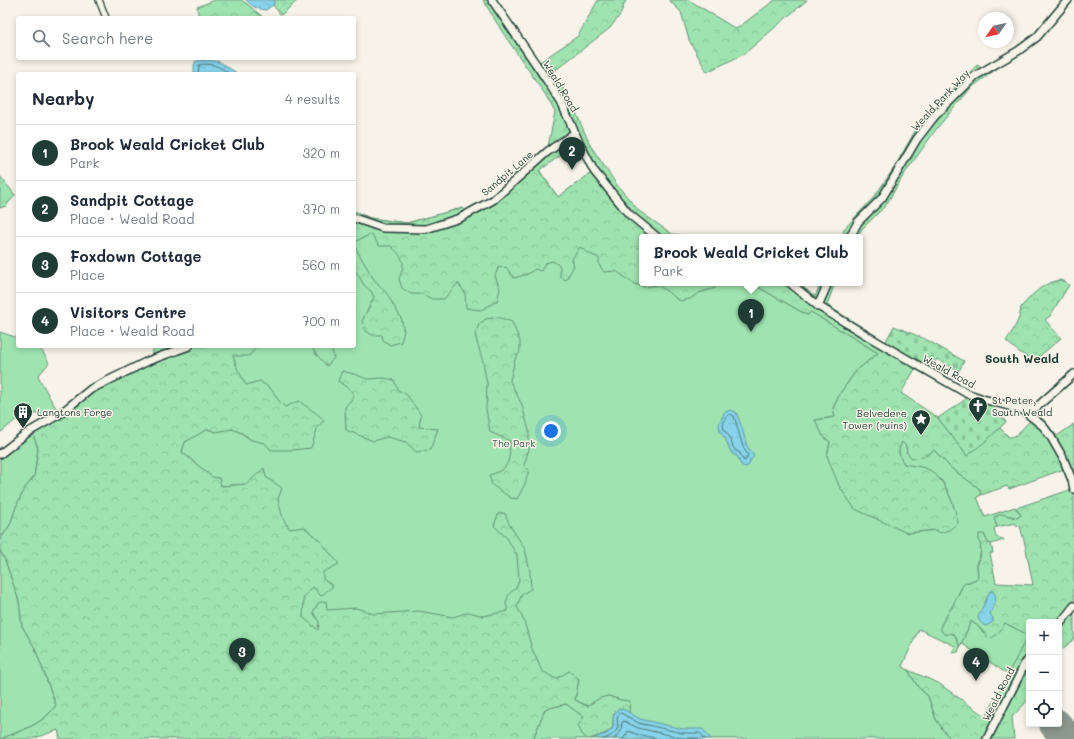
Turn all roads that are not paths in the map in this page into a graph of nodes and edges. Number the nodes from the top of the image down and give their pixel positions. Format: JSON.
{"nodes":[{"id":1,"x":99,"y":0,"type":"edge"},
{"id":2,"x":492,"y":0,"type":"edge"},
{"id":3,"x":1068,"y":0,"type":"edge"},
{"id":4,"x":105,"y":16,"type":"edge"},
{"id":5,"x":575,"y":133,"type":"junction"},
{"id":6,"x":356,"y":219,"type":"edge"},
{"id":7,"x":653,"y":234,"type":"edge"},
{"id":8,"x":852,"y":234,"type":"edge"},
{"id":9,"x":794,"y":286,"type":"edge"},
{"id":10,"x":827,"y":286,"type":"edge"},
{"id":11,"x":818,"y":306,"type":"junction"},
{"id":12,"x":183,"y":348,"type":"edge"},
{"id":13,"x":1074,"y":374,"type":"edge"},
{"id":14,"x":1037,"y":407,"type":"junction"},
{"id":15,"x":1023,"y":410,"type":"junction"},
{"id":16,"x":1037,"y":422,"type":"junction"},
{"id":17,"x":0,"y":454,"type":"edge"},
{"id":18,"x":1074,"y":489,"type":"edge"},
{"id":19,"x":1074,"y":606,"type":"edge"},
{"id":20,"x":1062,"y":621,"type":"edge"},
{"id":21,"x":1026,"y":663,"type":"edge"},
{"id":22,"x":987,"y":739,"type":"edge"}],
"edges":[{"from":1,"to":4,"type":"street"},
{"from":2,"to":5,"type":"street","name":"Weald Road"},
{"from":3,"to":8,"type":"street","name":"Weald Park Way"},
{"from":5,"to":6,"type":"street","name":"Sandpit Lane"},
{"from":5,"to":7,"type":"street","name":"Weald Road"},
{"from":9,"to":11,"type":"street","name":"Weald Road"},
{"from":10,"to":11,"type":"street"},
{"from":11,"to":15,"type":"street","name":"Weald Road"},
{"from":12,"to":17,"type":"street"},
{"from":13,"to":14,"type":"street"},
{"from":14,"to":15,"type":"street"},
{"from":14,"to":16,"type":"street"},
{"from":15,"to":16,"type":"street","name":"Weald Road"},
{"from":16,"to":18,"type":"street","name":"Weald Road"},
{"from":19,"to":20,"type":"street"},
{"from":21,"to":22,"type":"street","name":"Weald Road"}]}
